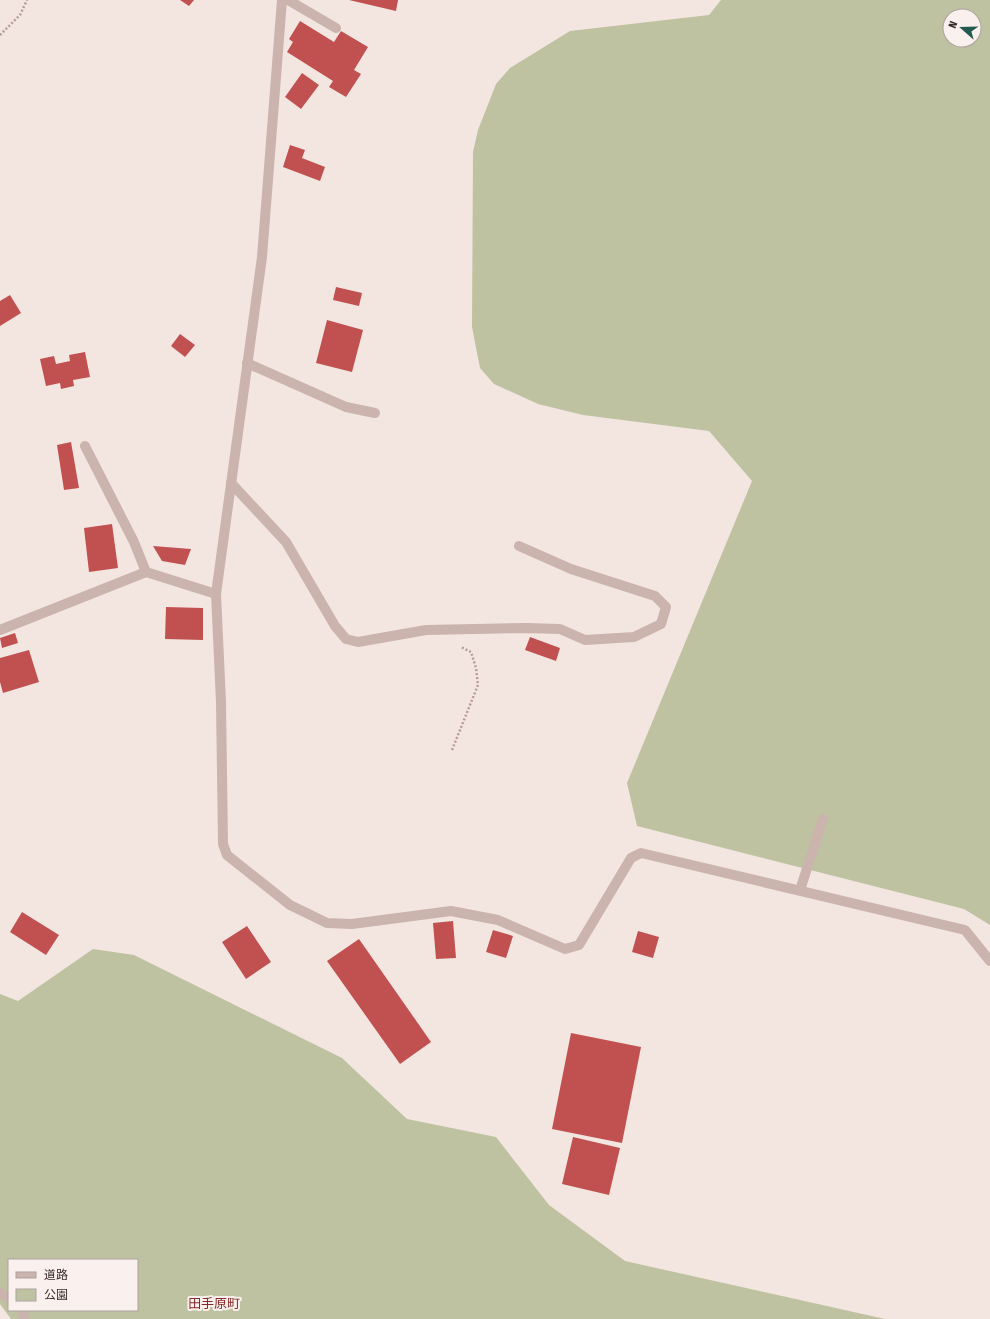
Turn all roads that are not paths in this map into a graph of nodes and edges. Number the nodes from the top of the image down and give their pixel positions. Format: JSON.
{"nodes":[{"id":1,"x":282,"y":0,"type":"edge"},
{"id":2,"x":288,"y":0,"type":"edge"},
{"id":3,"x":336,"y":28,"type":"dead end"},
{"id":4,"x":246,"y":363,"type":"junction"},
{"id":5,"x":375,"y":413,"type":"dead end"},
{"id":6,"x":85,"y":446,"type":"dead end"},
{"id":7,"x":231,"y":483,"type":"junction"},
{"id":8,"x":519,"y":546,"type":"dead end"},
{"id":9,"x":146,"y":572,"type":"junction"},
{"id":10,"x":216,"y":594,"type":"junction"},
{"id":11,"x":0,"y":630,"type":"edge"},
{"id":12,"x":823,"y":819,"type":"dead end"},
{"id":13,"x":800,"y":890,"type":"junction"},
{"id":14,"x":990,"y":961,"type":"edge"}],
"edges":[{"from":1,"to":4,"type":"street"},
{"from":2,"to":3,"type":"street"},
{"from":4,"to":5,"type":"street"},
{"from":4,"to":7,"type":"street"},
{"from":6,"to":9,"type":"street"},
{"from":7,"to":8,"type":"street"},
{"from":7,"to":10,"type":"street"},
{"from":9,"to":10,"type":"street"},
{"from":9,"to":11,"type":"street"},
{"from":10,"to":13,"type":"street"},
{"from":12,"to":13,"type":"street"},
{"from":13,"to":14,"type":"street"}]}
